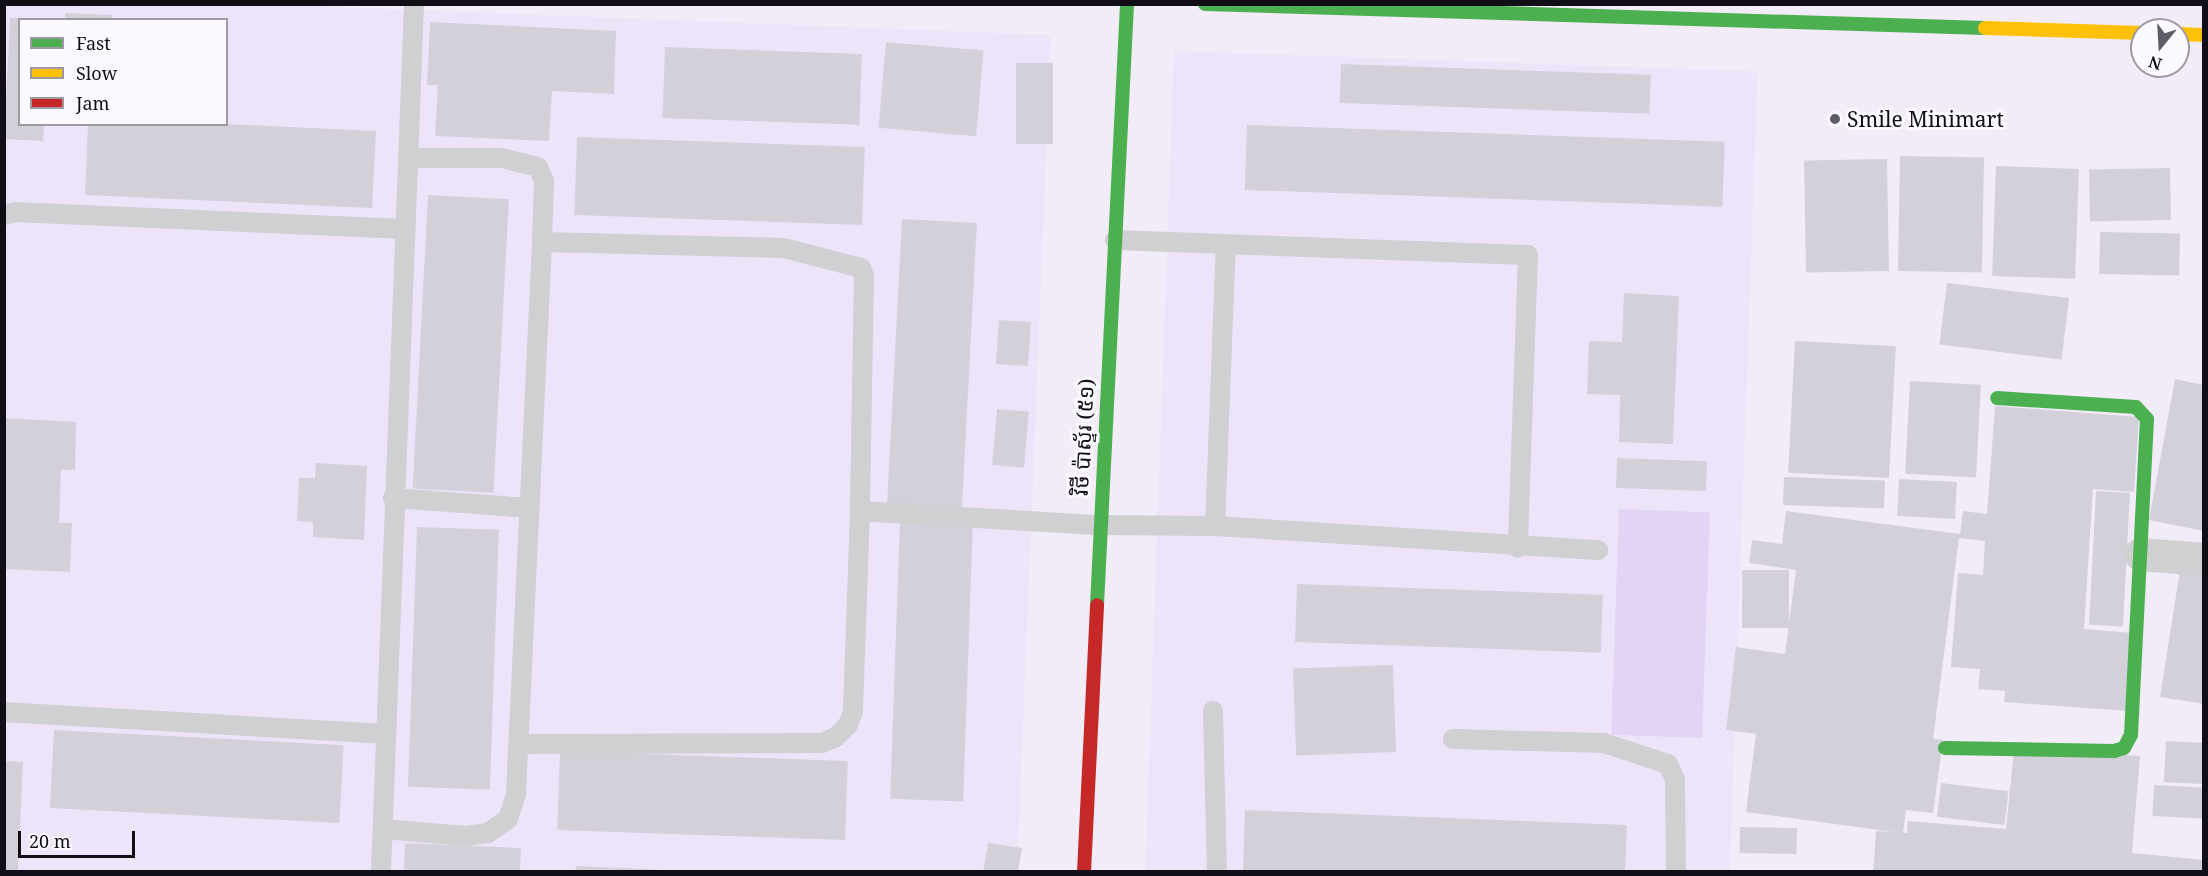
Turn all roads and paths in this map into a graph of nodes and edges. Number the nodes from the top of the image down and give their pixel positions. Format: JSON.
{"nodes":[{"id":1,"x":414,"y":4,"type":"edge"},
{"id":2,"x":1127,"y":4,"type":"edge"},
{"id":3,"x":1205,"y":4,"type":"edge"},
{"id":4,"x":2130,"y":33,"type":"edge"},
{"id":5,"x":408,"y":158,"type":"junction"},
{"id":6,"x":4,"y":215,"type":"edge"},
{"id":7,"x":405,"y":229,"type":"junction"},
{"id":8,"x":1115,"y":240,"type":"junction"},
{"id":9,"x":542,"y":242,"type":"junction"},
{"id":10,"x":1226,"y":244,"type":"junction"},
{"id":11,"x":1997,"y":398,"type":"dead end"},
{"id":12,"x":393,"y":498,"type":"junction"},
{"id":13,"x":530,"y":508,"type":"junction"},
{"id":14,"x":860,"y":511,"type":"junction"},
{"id":15,"x":1099,"y":525,"type":"junction"},
{"id":16,"x":1215,"y":526,"type":"junction"},
{"id":17,"x":1518,"y":548,"type":"junction"},
{"id":18,"x":1598,"y":550,"type":"dead end"},
{"id":19,"x":2140,"y":554,"type":"junction"},
{"id":20,"x":2204,"y":559,"type":"edge"},
{"id":21,"x":1213,"y":711,"type":"dead end"},
{"id":22,"x":4,"y":712,"type":"edge"},
{"id":23,"x":387,"y":734,"type":"junction"},
{"id":24,"x":1453,"y":739,"type":"dead end"},
{"id":25,"x":519,"y":744,"type":"junction"},
{"id":26,"x":1945,"y":748,"type":"dead end"},
{"id":27,"x":383,"y":829,"type":"junction"},
{"id":28,"x":381,"y":872,"type":"edge"},
{"id":29,"x":1084,"y":872,"type":"edge"},
{"id":30,"x":1217,"y":872,"type":"edge"},
{"id":31,"x":1676,"y":872,"type":"edge"}],
"edges":[{"from":1,"to":5,"type":"lane"},
{"from":2,"to":8,"type":"street","name":"វិថី ប៉ាស្ទ័រ (៥១)"},
{"from":3,"to":4,"type":"street"},
{"from":5,"to":7,"type":"lane"},
{"from":5,"to":9,"type":"lane"},
{"from":6,"to":7,"type":"lane"},
{"from":7,"to":12,"type":"lane"},
{"from":8,"to":10,"type":"lane"},
{"from":8,"to":15,"type":"street","name":"វិថី ប៉ាស្ទ័រ (៥១)"},
{"from":9,"to":13,"type":"lane"},
{"from":9,"to":14,"type":"lane"},
{"from":10,"to":16,"type":"lane"},
{"from":10,"to":17,"type":"lane"},
{"from":11,"to":19,"type":"street"},
{"from":12,"to":13,"type":"lane"},
{"from":12,"to":23,"type":"lane"},
{"from":13,"to":25,"type":"lane"},
{"from":14,"to":15,"type":"lane"},
{"from":14,"to":25,"type":"lane"},
{"from":15,"to":16,"type":"lane"},
{"from":15,"to":29,"type":"street","name":"វិថី ប៉ាស្ទ័រ (៥១)"},
{"from":16,"to":17,"type":"lane"},
{"from":17,"to":18,"type":"lane"},
{"from":19,"to":20,"type":"street"},
{"from":19,"to":26,"type":"street"},
{"from":21,"to":30,"type":"lane"},
{"from":22,"to":23,"type":"lane"},
{"from":23,"to":27,"type":"lane"},
{"from":24,"to":31,"type":"lane"},
{"from":25,"to":27,"type":"lane"},
{"from":27,"to":28,"type":"lane"}]}
